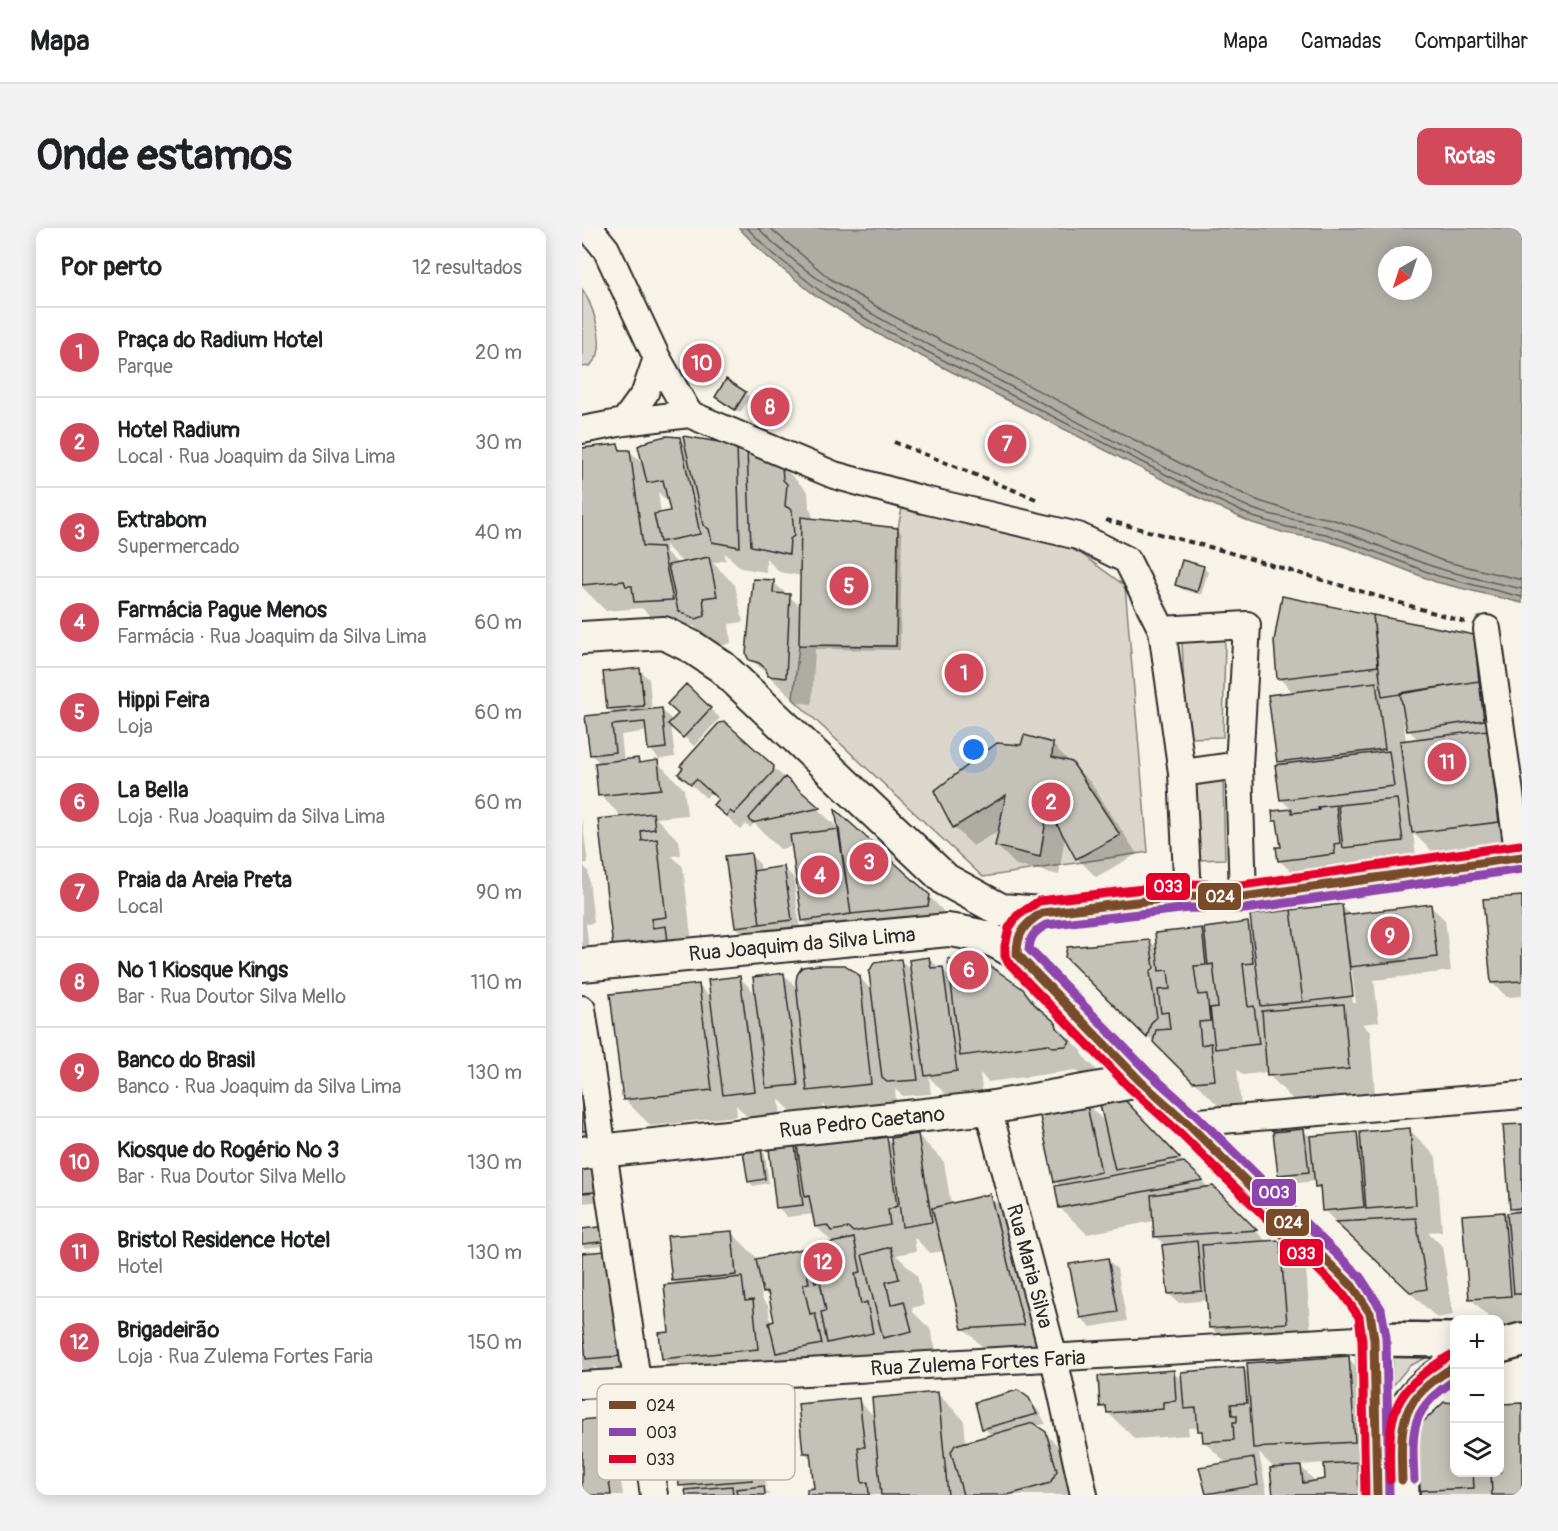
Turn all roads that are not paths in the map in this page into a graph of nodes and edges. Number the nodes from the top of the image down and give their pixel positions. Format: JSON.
{"nodes":[{"id":1,"x":590,"y":228,"type":"edge"},
{"id":2,"x":657,"y":358,"type":"junction"},
{"id":3,"x":689,"y":414,"type":"junction"},
{"id":4,"x":624,"y":422,"type":"junction"},
{"id":5,"x":582,"y":430,"type":"edge"},
{"id":6,"x":1487,"y":629,"type":"road end"},
{"id":7,"x":1162,"y":630,"type":"junction"},
{"id":8,"x":582,"y":638,"type":"edge"},
{"id":9,"x":1239,"y":765,"type":"junction"},
{"id":10,"x":1182,"y":773,"type":"junction"},
{"id":11,"x":1521,"y":858,"type":"edge"},
{"id":12,"x":946,"y":880,"type":"junction"},
{"id":13,"x":1188,"y":896,"type":"junction"},
{"id":14,"x":1243,"y":897,"type":"junction"},
{"id":15,"x":1042,"y":914,"type":"junction"},
{"id":16,"x":948,"y":930,"type":"junction"},
{"id":17,"x":1017,"y":954,"type":"junction"},
{"id":18,"x":582,"y":965,"type":"edge"},
{"id":19,"x":582,"y":1010,"type":"edge"},
{"id":20,"x":1140,"y":1081,"type":"junction"},
{"id":21,"x":1522,"y":1095,"type":"edge"},
{"id":22,"x":988,"y":1108,"type":"junction"},
{"id":23,"x":1187,"y":1123,"type":"junction"},
{"id":24,"x":592,"y":1152,"type":"edge"},
{"id":25,"x":1374,"y":1339,"type":"junction"},
{"id":26,"x":1450,"y":1340,"type":"edge"},
{"id":27,"x":1054,"y":1358,"type":"junction"},
{"id":28,"x":1450,"y":1369,"type":"edge"},
{"id":29,"x":638,"y":1383,"type":"junction"},
{"id":30,"x":597,"y":1384,"type":"edge"},
{"id":31,"x":610,"y":1384,"type":"edge"},
{"id":32,"x":582,"y":1385,"type":"edge"},
{"id":33,"x":652,"y":1480,"type":"edge"},
{"id":34,"x":654,"y":1495,"type":"edge"},
{"id":35,"x":1084,"y":1495,"type":"edge"},
{"id":36,"x":1377,"y":1495,"type":"edge"},
{"id":37,"x":1402,"y":1495,"type":"edge"}],
"edges":[{"from":1,"to":2,"type":"street"},
{"from":2,"to":3,"type":"street"},
{"from":2,"to":4,"type":"street"},
{"from":3,"to":4,"type":"street"},
{"from":3,"to":7,"type":"street"},
{"from":4,"to":5,"type":"street"},
{"from":6,"to":11,"type":"street"},
{"from":7,"to":9,"type":"street"},
{"from":7,"to":10,"type":"street"},
{"from":8,"to":12,"type":"street"},
{"from":9,"to":10,"type":"street"},
{"from":9,"to":14,"type":"street"},
{"from":10,"to":13,"type":"street"},
{"from":11,"to":14,"type":"street"},
{"from":12,"to":15,"type":"street"},
{"from":12,"to":16,"type":"street"},
{"from":13,"to":14,"type":"street"},
{"from":13,"to":15,"type":"street"},
{"from":15,"to":17,"type":"street"},
{"from":16,"to":17,"type":"street","name":"Rua Joaquim da Silva Lima"},
{"from":16,"to":18,"type":"street","name":"Rua Joaquim da Silva Lima"},
{"from":17,"to":20,"type":"street","name":"Rua Joaquim da Silva Lima"},
{"from":19,"to":24,"type":"street"},
{"from":20,"to":22,"type":"street","name":"Rua Pedro Caetano"},
{"from":20,"to":23,"type":"street","name":"Rua Joaquim da Silva Lima"},
{"from":21,"to":23,"type":"street"},
{"from":22,"to":24,"type":"street","name":"Rua Pedro Caetano"},
{"from":22,"to":27,"type":"street","name":"Rua Maria Silva"},
{"from":23,"to":25,"type":"street","name":"Rua Joaquim da Silva Lima"},
{"from":24,"to":29,"type":"street"},
{"from":25,"to":26,"type":"main road"},
{"from":25,"to":27,"type":"street","name":"Rua Zulema Fortes Faria"},
{"from":25,"to":36,"type":"main road"},
{"from":27,"to":29,"type":"street","name":"Rua Zulema Fortes Faria"},
{"from":27,"to":35,"type":"street","name":"Rua Maria Silva"},
{"from":28,"to":37,"type":"main road"},
{"from":29,"to":31,"type":"street","name":"Rua Zulema Fortes Faria"},
{"from":30,"to":32,"type":"street","name":"Rua Zulema Fortes Faria"},
{"from":33,"to":34,"type":"street"}]}
